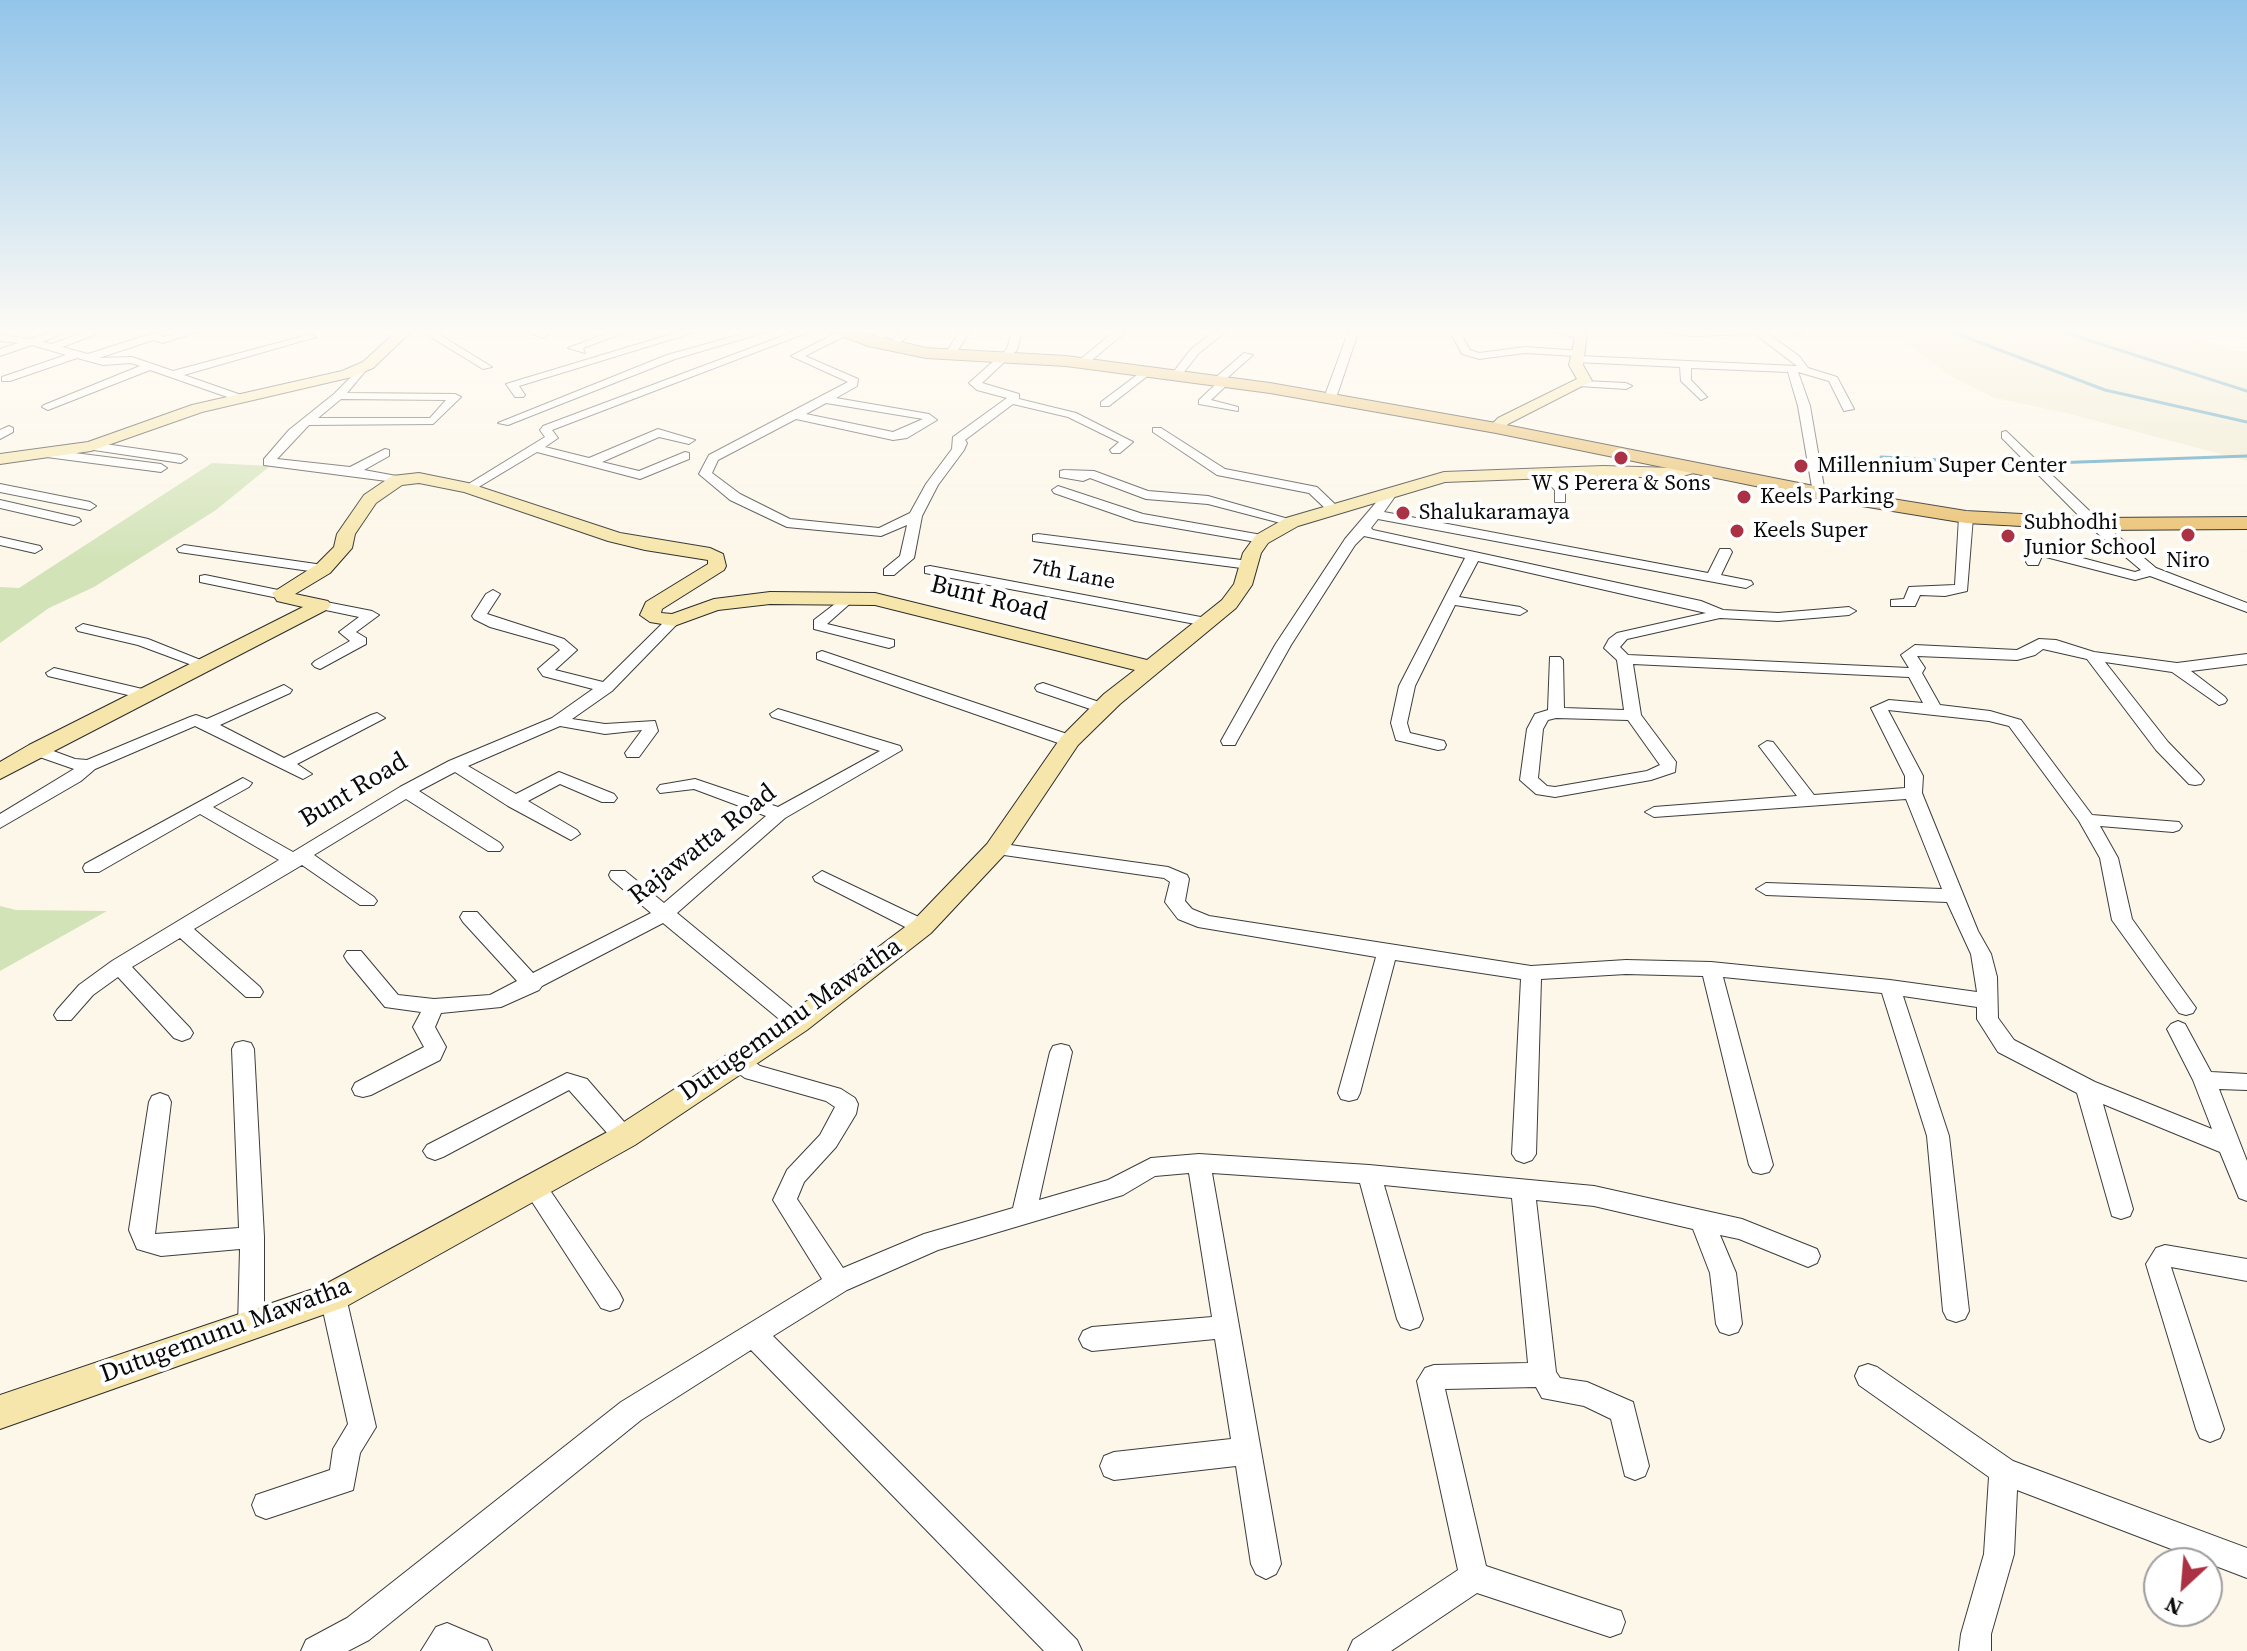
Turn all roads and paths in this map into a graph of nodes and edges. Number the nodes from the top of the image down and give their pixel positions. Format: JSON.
{"nodes":[{"id":1,"x":201,"y":407,"type":"edge"},
{"id":2,"x":325,"y":407,"type":"edge"},
{"id":3,"x":446,"y":407,"type":"edge"},
{"id":4,"x":544,"y":407,"type":"edge"},
{"id":5,"x":603,"y":407,"type":"edge"},
{"id":6,"x":810,"y":407,"type":"edge"},
{"id":7,"x":871,"y":407,"type":"edge"},
{"id":8,"x":1001,"y":407,"type":"edge"},
{"id":9,"x":1040,"y":407,"type":"edge"},
{"id":10,"x":1225,"y":407,"type":"edge"},
{"id":11,"x":1380,"y":407,"type":"edge"},
{"id":12,"x":1533,"y":407,"type":"edge"},
{"id":13,"x":1804,"y":407,"type":"edge"},
{"id":14,"x":1234,"y":409,"type":"dead end"},
{"id":15,"x":796,"y":415,"type":"junction"},
{"id":16,"x":308,"y":422,"type":"junction"},
{"id":17,"x":504,"y":423,"type":"dead end"},
{"id":18,"x":1496,"y":428,"type":"junction"},
{"id":19,"x":1157,"y":430,"type":"dead end"},
{"id":20,"x":2006,"y":435,"type":"dead end"},
{"id":21,"x":689,"y":440,"type":"dead end"},
{"id":22,"x":91,"y":446,"type":"junction"},
{"id":23,"x":535,"y":448,"type":"junction"},
{"id":24,"x":1116,"y":450,"type":"dead end"},
{"id":25,"x":43,"y":453,"type":"junction"},
{"id":26,"x":385,"y":453,"type":"dead end"},
{"id":27,"x":685,"y":456,"type":"dead end"},
{"id":28,"x":0,"y":459,"type":"edge"},
{"id":29,"x":181,"y":459,"type":"dead end"},
{"id":30,"x":589,"y":463,"type":"junction"},
{"id":31,"x":161,"y":468,"type":"dead end"},
{"id":32,"x":1695,"y":468,"type":"junction"},
{"id":33,"x":352,"y":471,"type":"junction"},
{"id":34,"x":1545,"y":473,"type":"junction"},
{"id":35,"x":1064,"y":474,"type":"dead end"},
{"id":36,"x":398,"y":480,"type":"junction"},
{"id":37,"x":0,"y":488,"type":"edge"},
{"id":38,"x":468,"y":488,"type":"junction"},
{"id":39,"x":1058,"y":490,"type":"dead end"},
{"id":40,"x":1819,"y":493,"type":"junction"},
{"id":41,"x":1560,"y":499,"type":"dead end"},
{"id":42,"x":0,"y":504,"type":"edge"},
{"id":43,"x":1381,"y":504,"type":"junction"},
{"id":44,"x":90,"y":506,"type":"dead end"},
{"id":45,"x":1333,"y":508,"type":"junction"},
{"id":46,"x":20,"y":509,"type":"junction"},
{"id":47,"x":915,"y":516,"type":"junction"},
{"id":48,"x":1966,"y":517,"type":"junction"},
{"id":49,"x":0,"y":519,"type":"edge"},
{"id":50,"x":74,"y":521,"type":"dead end"},
{"id":51,"x":1292,"y":522,"type":"junction"},
{"id":52,"x":2247,"y":523,"type":"edge"},
{"id":53,"x":2095,"y":524,"type":"junction"},
{"id":54,"x":1364,"y":529,"type":"junction"},
{"id":55,"x":1038,"y":538,"type":"dead end"},
{"id":56,"x":1262,"y":539,"type":"junction"},
{"id":57,"x":0,"y":541,"type":"edge"},
{"id":58,"x":35,"y":549,"type":"dead end"},
{"id":59,"x":184,"y":549,"type":"dead end"},
{"id":60,"x":1725,"y":552,"type":"dead end"},
{"id":61,"x":1473,"y":556,"type":"junction"},
{"id":62,"x":2033,"y":562,"type":"dead end"},
{"id":63,"x":1249,"y":565,"type":"junction"},
{"id":64,"x":323,"y":569,"type":"junction"},
{"id":65,"x":930,"y":570,"type":"dead end"},
{"id":66,"x":2151,"y":571,"type":"junction"},
{"id":67,"x":889,"y":572,"type":"dead end"},
{"id":68,"x":1713,"y":578,"type":"junction"},
{"id":69,"x":205,"y":579,"type":"dead end"},
{"id":70,"x":1746,"y":584,"type":"dead end"},
{"id":71,"x":493,"y":594,"type":"dead end"},
{"id":72,"x":283,"y":595,"type":"junction"},
{"id":73,"x":849,"y":597,"type":"junction"},
{"id":74,"x":1451,"y":600,"type":"junction"},
{"id":75,"x":1896,"y":603,"type":"dead end"},
{"id":76,"x":321,"y":605,"type":"junction"},
{"id":77,"x":2247,"y":608,"type":"edge"},
{"id":78,"x":1520,"y":611,"type":"dead end"},
{"id":79,"x":1849,"y":611,"type":"dead end"},
{"id":80,"x":1720,"y":614,"type":"junction"},
{"id":81,"x":674,"y":620,"type":"junction"},
{"id":82,"x":1206,"y":622,"type":"junction"},
{"id":83,"x":83,"y":628,"type":"dead end"},
{"id":84,"x":889,"y":643,"type":"dead end"},
{"id":85,"x":822,"y":656,"type":"dead end"},
{"id":86,"x":2092,"y":656,"type":"junction"},
{"id":87,"x":1624,"y":659,"type":"junction"},
{"id":88,"x":2247,"y":659,"type":"edge"},
{"id":89,"x":1555,"y":660,"type":"dead end"},
{"id":90,"x":320,"y":664,"type":"dead end"},
{"id":91,"x":205,"y":665,"type":"junction"},
{"id":92,"x":1149,"y":667,"type":"junction"},
{"id":93,"x":2177,"y":668,"type":"junction"},
{"id":94,"x":54,"y":673,"type":"dead end"},
{"id":95,"x":1914,"y":673,"type":"junction"},
{"id":96,"x":606,"y":688,"type":"junction"},
{"id":97,"x":1043,"y":688,"type":"dead end"},
{"id":98,"x":284,"y":690,"type":"dead end"},
{"id":99,"x":149,"y":695,"type":"junction"},
{"id":100,"x":2219,"y":700,"type":"dead end"},
{"id":101,"x":1102,"y":708,"type":"junction"},
{"id":102,"x":1934,"y":709,"type":"junction"},
{"id":103,"x":1556,"y":713,"type":"junction"},
{"id":104,"x":778,"y":714,"type":"dead end"},
{"id":105,"x":1633,"y":715,"type":"junction"},
{"id":106,"x":377,"y":718,"type":"dead end"},
{"id":107,"x":558,"y":721,"type":"junction"},
{"id":108,"x":205,"y":726,"type":"junction"},
{"id":109,"x":1070,"y":741,"type":"junction"},
{"id":110,"x":1229,"y":741,"type":"dead end"},
{"id":111,"x":1438,"y":745,"type":"dead end"},
{"id":112,"x":1767,"y":746,"type":"dead end"},
{"id":113,"x":37,"y":750,"type":"junction"},
{"id":114,"x":633,"y":753,"type":"dead end"},
{"id":115,"x":284,"y":764,"type":"junction"},
{"id":116,"x":89,"y":765,"type":"junction"},
{"id":117,"x":455,"y":765,"type":"junction"},
{"id":118,"x":0,"y":772,"type":"edge"},
{"id":119,"x":303,"y":774,"type":"dead end"},
{"id":120,"x":2195,"y":780,"type":"dead end"},
{"id":121,"x":243,"y":783,"type":"dead end"},
{"id":122,"x":666,"y":789,"type":"dead end"},
{"id":123,"x":406,"y":791,"type":"junction"},
{"id":124,"x":1913,"y":793,"type":"junction"},
{"id":125,"x":608,"y":798,"type":"dead end"},
{"id":126,"x":1810,"y":801,"type":"junction"},
{"id":127,"x":514,"y":802,"type":"junction"},
{"id":128,"x":200,"y":807,"type":"junction"},
{"id":129,"x":1654,"y":812,"type":"dead end"},
{"id":130,"x":779,"y":814,"type":"junction"},
{"id":131,"x":2087,"y":820,"type":"junction"},
{"id":132,"x":0,"y":822,"type":"edge"},
{"id":133,"x":2173,"y":826,"type":"dead end"},
{"id":134,"x":571,"y":834,"type":"dead end"},
{"id":135,"x":494,"y":847,"type":"dead end"},
{"id":136,"x":996,"y":849,"type":"junction"},
{"id":137,"x":298,"y":859,"type":"junction"},
{"id":138,"x":92,"y":868,"type":"dead end"},
{"id":139,"x":618,"y":875,"type":"dead end"},
{"id":140,"x":822,"y":877,"type":"dead end"},
{"id":141,"x":1766,"y":889,"type":"dead end"},
{"id":142,"x":1955,"y":896,"type":"junction"},
{"id":143,"x":367,"y":901,"type":"dead end"},
{"id":144,"x":664,"y":914,"type":"junction"},
{"id":145,"x":470,"y":917,"type":"dead end"},
{"id":146,"x":922,"y":927,"type":"junction"},
{"id":147,"x":182,"y":929,"type":"junction"},
{"id":148,"x":1387,"y":952,"type":"junction"},
{"id":149,"x":354,"y":956,"type":"dead end"},
{"id":150,"x":119,"y":966,"type":"junction"},
{"id":151,"x":1711,"y":969,"type":"junction"},
{"id":152,"x":1531,"y":973,"type":"junction"},
{"id":153,"x":532,"y":985,"type":"junction"},
{"id":154,"x":1890,"y":987,"type":"junction"},
{"id":155,"x":253,"y":992,"type":"dead end"},
{"id":156,"x":1987,"y":1001,"type":"junction"},
{"id":157,"x":434,"y":1006,"type":"junction"},
{"id":158,"x":2186,"y":1008,"type":"dead end"},
{"id":159,"x":64,"y":1015,"type":"dead end"},
{"id":160,"x":797,"y":1023,"type":"junction"},
{"id":161,"x":2178,"y":1029,"type":"dead end"},
{"id":162,"x":182,"y":1033,"type":"dead end"},
{"id":163,"x":243,"y":1049,"type":"dead end"},
{"id":164,"x":1061,"y":1052,"type":"dead end"},
{"id":165,"x":736,"y":1060,"type":"junction"},
{"id":166,"x":2204,"y":1080,"type":"junction"},
{"id":167,"x":2247,"y":1082,"type":"edge"},
{"id":168,"x":2087,"y":1088,"type":"junction"},
{"id":169,"x":363,"y":1089,"type":"dead end"},
{"id":170,"x":1349,"y":1093,"type":"dead end"},
{"id":171,"x":160,"y":1102,"type":"dead end"},
{"id":172,"x":624,"y":1137,"type":"junction"},
{"id":173,"x":2227,"y":1145,"type":"junction"},
{"id":174,"x":435,"y":1151,"type":"dead end"},
{"id":175,"x":1524,"y":1154,"type":"dead end"},
{"id":176,"x":1199,"y":1163,"type":"junction"},
{"id":177,"x":1761,"y":1165,"type":"dead end"},
{"id":178,"x":1369,"y":1174,"type":"junction"},
{"id":179,"x":535,"y":1187,"type":"junction"},
{"id":180,"x":1523,"y":1189,"type":"junction"},
{"id":181,"x":2247,"y":1191,"type":"edge"},
{"id":182,"x":2121,"y":1209,"type":"dead end"},
{"id":183,"x":1024,"y":1212,"type":"junction"},
{"id":184,"x":1702,"y":1221,"type":"junction"},
{"id":185,"x":252,"y":1237,"type":"junction"},
{"id":186,"x":1808,"y":1256,"type":"dead end"},
{"id":187,"x":2247,"y":1270,"type":"edge"},
{"id":188,"x":838,"y":1282,"type":"junction"},
{"id":189,"x":333,"y":1297,"type":"junction"},
{"id":190,"x":610,"y":1300,"type":"dead end"},
{"id":191,"x":1956,"y":1311,"type":"dead end"},
{"id":192,"x":1410,"y":1319,"type":"dead end"},
{"id":193,"x":1729,"y":1324,"type":"dead end"},
{"id":194,"x":251,"y":1327,"type":"junction"},
{"id":195,"x":1226,"y":1327,"type":"junction"},
{"id":196,"x":752,"y":1333,"type":"junction"},
{"id":197,"x":1092,"y":1339,"type":"dead end"},
{"id":198,"x":1543,"y":1375,"type":"junction"},
{"id":199,"x":1868,"y":1376,"type":"dead end"},
{"id":200,"x":0,"y":1412,"type":"edge"},
{"id":201,"x":2210,"y":1429,"type":"dead end"},
{"id":202,"x":1247,"y":1451,"type":"junction"},
{"id":203,"x":1114,"y":1466,"type":"dead end"},
{"id":204,"x":1635,"y":1466,"type":"dead end"},
{"id":205,"x":2004,"y":1471,"type":"junction"},
{"id":206,"x":266,"y":1505,"type":"dead end"},
{"id":207,"x":2247,"y":1563,"type":"edge"},
{"id":208,"x":1266,"y":1564,"type":"dead end"},
{"id":209,"x":1474,"y":1577,"type":"junction"},
{"id":210,"x":1610,"y":1622,"type":"dead end"},
{"id":211,"x":317,"y":1651,"type":"edge"},
{"id":212,"x":437,"y":1651,"type":"edge"},
{"id":213,"x":476,"y":1651,"type":"edge"},
{"id":214,"x":1066,"y":1651,"type":"edge"},
{"id":215,"x":1364,"y":1651,"type":"edge"},
{"id":216,"x":1975,"y":1651,"type":"edge"}],
"edges":[{"from":1,"to":22,"type":"street"},
{"from":2,"to":16,"type":"street"},
{"from":3,"to":16,"type":"street"},
{"from":4,"to":17,"type":"street"},
{"from":5,"to":23,"type":"street"},
{"from":6,"to":15,"type":"street"},
{"from":7,"to":15,"type":"street"},
{"from":8,"to":47,"type":"street"},
{"from":9,"to":24,"type":"street"},
{"from":10,"to":14,"type":"street"},
{"from":11,"to":18,"type":"main road"},
{"from":12,"to":18,"type":"street"},
{"from":13,"to":40,"type":"street"},
{"from":15,"to":47,"type":"street"},
{"from":16,"to":33,"type":"street"},
{"from":18,"to":32,"type":"main road"},
{"from":19,"to":45,"type":"street"},
{"from":20,"to":53,"type":"street"},
{"from":21,"to":30,"type":"street"},
{"from":22,"to":25,"type":"street"},
{"from":22,"to":29,"type":"street"},
{"from":23,"to":30,"type":"street"},
{"from":23,"to":38,"type":"street"},
{"from":25,"to":28,"type":"street"},
{"from":25,"to":31,"type":"street"},
{"from":26,"to":33,"type":"street"},
{"from":27,"to":30,"type":"street"},
{"from":32,"to":34,"type":"street"},
{"from":32,"to":40,"type":"main road"},
{"from":33,"to":36,"type":"street"},
{"from":34,"to":41,"type":"street"},
{"from":34,"to":43,"type":"street"},
{"from":35,"to":51,"type":"street"},
{"from":36,"to":38,"type":"street"},
{"from":36,"to":64,"type":"street"},
{"from":37,"to":44,"type":"street"},
{"from":38,"to":81,"type":"street"},
{"from":39,"to":56,"type":"street"},
{"from":40,"to":48,"type":"main road"},
{"from":42,"to":46,"type":"street"},
{"from":43,"to":45,"type":"street"},
{"from":43,"to":54,"type":"street"},
{"from":43,"to":68,"type":"street"},
{"from":45,"to":51,"type":"street"},
{"from":46,"to":49,"type":"street"},
{"from":46,"to":50,"type":"street"},
{"from":47,"to":67,"type":"street"},
{"from":48,"to":53,"type":"main road"},
{"from":48,"to":75,"type":"street"},
{"from":51,"to":56,"type":"street"},
{"from":52,"to":53,"type":"main road"},
{"from":53,"to":66,"type":"street"},
{"from":54,"to":61,"type":"street"},
{"from":54,"to":110,"type":"street"},
{"from":55,"to":63,"type":"street"},
{"from":56,"to":63,"type":"street","name":"Dutugemunu Mawatha"},
{"from":57,"to":58,"type":"street"},
{"from":59,"to":64,"type":"street"},
{"from":60,"to":68,"type":"street"},
{"from":61,"to":74,"type":"street"},
{"from":61,"to":80,"type":"street"},
{"from":62,"to":66,"type":"street"},
{"from":63,"to":82,"type":"street","name":"Dutugemunu Mawatha"},
{"from":64,"to":72,"type":"street"},
{"from":65,"to":82,"type":"street","name":"7th Lane"},
{"from":66,"to":77,"type":"street"},
{"from":68,"to":70,"type":"street"},
{"from":69,"to":72,"type":"street"},
{"from":71,"to":96,"type":"street"},
{"from":72,"to":76,"type":"street"},
{"from":73,"to":81,"type":"street","name":"Bunt Road"},
{"from":73,"to":84,"type":"street"},
{"from":73,"to":92,"type":"street","name":"Bunt Road"},
{"from":74,"to":78,"type":"street"},
{"from":74,"to":111,"type":"street"},
{"from":76,"to":90,"type":"street"},
{"from":76,"to":91,"type":"street"},
{"from":79,"to":80,"type":"street"},
{"from":80,"to":87,"type":"street"},
{"from":81,"to":96,"type":"street","name":"Bunt Road"},
{"from":82,"to":92,"type":"street","name":"Dutugemunu Mawatha"},
{"from":83,"to":91,"type":"street"},
{"from":85,"to":109,"type":"street"},
{"from":86,"to":93,"type":"street"},
{"from":86,"to":95,"type":"street"},
{"from":86,"to":120,"type":"street"},
{"from":87,"to":95,"type":"street"},
{"from":87,"to":105,"type":"street"},
{"from":88,"to":93,"type":"street"},
{"from":89,"to":103,"type":"street"},
{"from":91,"to":99,"type":"street"},
{"from":92,"to":101,"type":"street","name":"Dutugemunu Mawatha"},
{"from":93,"to":100,"type":"street"},
{"from":94,"to":99,"type":"street"},
{"from":95,"to":102,"type":"street"},
{"from":96,"to":107,"type":"street","name":"Bunt Road"},
{"from":97,"to":101,"type":"street"},
{"from":98,"to":108,"type":"street"},
{"from":99,"to":113,"type":"street"},
{"from":101,"to":109,"type":"street","name":"Dutugemunu Mawatha"},
{"from":102,"to":124,"type":"street"},
{"from":102,"to":131,"type":"street"},
{"from":103,"to":105,"type":"street"},
{"from":103,"to":105,"type":"street"},
{"from":104,"to":130,"type":"street","name":"Rajawatta Road"},
{"from":106,"to":115,"type":"street"},
{"from":107,"to":114,"type":"street"},
{"from":107,"to":117,"type":"street","name":"Bunt Road"},
{"from":108,"to":115,"type":"street"},
{"from":108,"to":116,"type":"street"},
{"from":109,"to":136,"type":"street","name":"Dutugemunu Mawatha"},
{"from":112,"to":126,"type":"street"},
{"from":113,"to":116,"type":"street"},
{"from":113,"to":118,"type":"street"},
{"from":115,"to":119,"type":"street"},
{"from":116,"to":132,"type":"street"},
{"from":117,"to":123,"type":"street","name":"Bunt Road"},
{"from":117,"to":127,"type":"street"},
{"from":121,"to":128,"type":"street"},
{"from":122,"to":130,"type":"street"},
{"from":123,"to":135,"type":"street"},
{"from":123,"to":137,"type":"street","name":"Bunt Road"},
{"from":124,"to":126,"type":"street"},
{"from":124,"to":142,"type":"street"},
{"from":125,"to":127,"type":"street"},
{"from":126,"to":129,"type":"street"},
{"from":127,"to":134,"type":"street"},
{"from":128,"to":137,"type":"street"},
{"from":128,"to":138,"type":"street"},
{"from":130,"to":144,"type":"street","name":"Rajawatta Road"},
{"from":131,"to":133,"type":"street"},
{"from":131,"to":158,"type":"street"},
{"from":136,"to":146,"type":"street","name":"Dutugemunu Mawatha"},
{"from":136,"to":148,"type":"street"},
{"from":137,"to":143,"type":"street"},
{"from":137,"to":147,"type":"street","name":"Bunt Road"},
{"from":139,"to":144,"type":"street"},
{"from":140,"to":146,"type":"street"},
{"from":141,"to":142,"type":"street"},
{"from":142,"to":156,"type":"street"},
{"from":144,"to":153,"type":"street","name":"Rajawatta Road"},
{"from":144,"to":160,"type":"street"},
{"from":145,"to":153,"type":"street"},
{"from":146,"to":160,"type":"street","name":"Dutugemunu Mawatha"},
{"from":147,"to":150,"type":"street","name":"Bunt Road"},
{"from":147,"to":155,"type":"street"},
{"from":148,"to":152,"type":"street"},
{"from":148,"to":170,"type":"street"},
{"from":149,"to":157,"type":"street","name":"Rajawatta Road"},
{"from":150,"to":159,"type":"street","name":"Bunt Road"},
{"from":150,"to":162,"type":"street"},
{"from":151,"to":152,"type":"street"},
{"from":151,"to":154,"type":"street"},
{"from":151,"to":177,"type":"street"},
{"from":152,"to":175,"type":"street"},
{"from":153,"to":157,"type":"street","name":"Rajawatta Road"},
{"from":154,"to":156,"type":"street"},
{"from":154,"to":191,"type":"street"},
{"from":156,"to":168,"type":"street"},
{"from":157,"to":169,"type":"street"},
{"from":160,"to":165,"type":"street","name":"Dutugemunu Mawatha"},
{"from":161,"to":166,"type":"street"},
{"from":163,"to":185,"type":"street"},
{"from":164,"to":183,"type":"street"},
{"from":165,"to":172,"type":"street","name":"Dutugemunu Mawatha"},
{"from":165,"to":188,"type":"street"},
{"from":166,"to":167,"type":"street"},
{"from":166,"to":173,"type":"street"},
{"from":168,"to":173,"type":"street"},
{"from":168,"to":182,"type":"street"},
{"from":171,"to":185,"type":"street"},
{"from":172,"to":174,"type":"street"},
{"from":172,"to":179,"type":"street","name":"Dutugemunu Mawatha"},
{"from":173,"to":181,"type":"street"},
{"from":176,"to":178,"type":"street"},
{"from":176,"to":183,"type":"street"},
{"from":176,"to":195,"type":"street"},
{"from":178,"to":180,"type":"street"},
{"from":178,"to":192,"type":"street"},
{"from":179,"to":189,"type":"street","name":"Dutugemunu Mawatha"},
{"from":179,"to":190,"type":"street"},
{"from":180,"to":184,"type":"street"},
{"from":180,"to":198,"type":"street"},
{"from":183,"to":188,"type":"street"},
{"from":184,"to":186,"type":"street"},
{"from":184,"to":193,"type":"street"},
{"from":185,"to":194,"type":"street"},
{"from":187,"to":201,"type":"street"},
{"from":188,"to":196,"type":"street"},
{"from":189,"to":194,"type":"street","name":"Dutugemunu Mawatha"},
{"from":189,"to":206,"type":"street"},
{"from":194,"to":200,"type":"street","name":"Dutugemunu Mawatha"},
{"from":195,"to":197,"type":"street"},
{"from":195,"to":202,"type":"street"},
{"from":196,"to":211,"type":"street"},
{"from":196,"to":214,"type":"street"},
{"from":198,"to":204,"type":"street"},
{"from":198,"to":209,"type":"street"},
{"from":199,"to":205,"type":"street"},
{"from":202,"to":203,"type":"street"},
{"from":202,"to":208,"type":"street"},
{"from":205,"to":207,"type":"street"},
{"from":205,"to":216,"type":"street"},
{"from":209,"to":210,"type":"street"},
{"from":209,"to":215,"type":"street"},
{"from":212,"to":213,"type":"street"}]}
